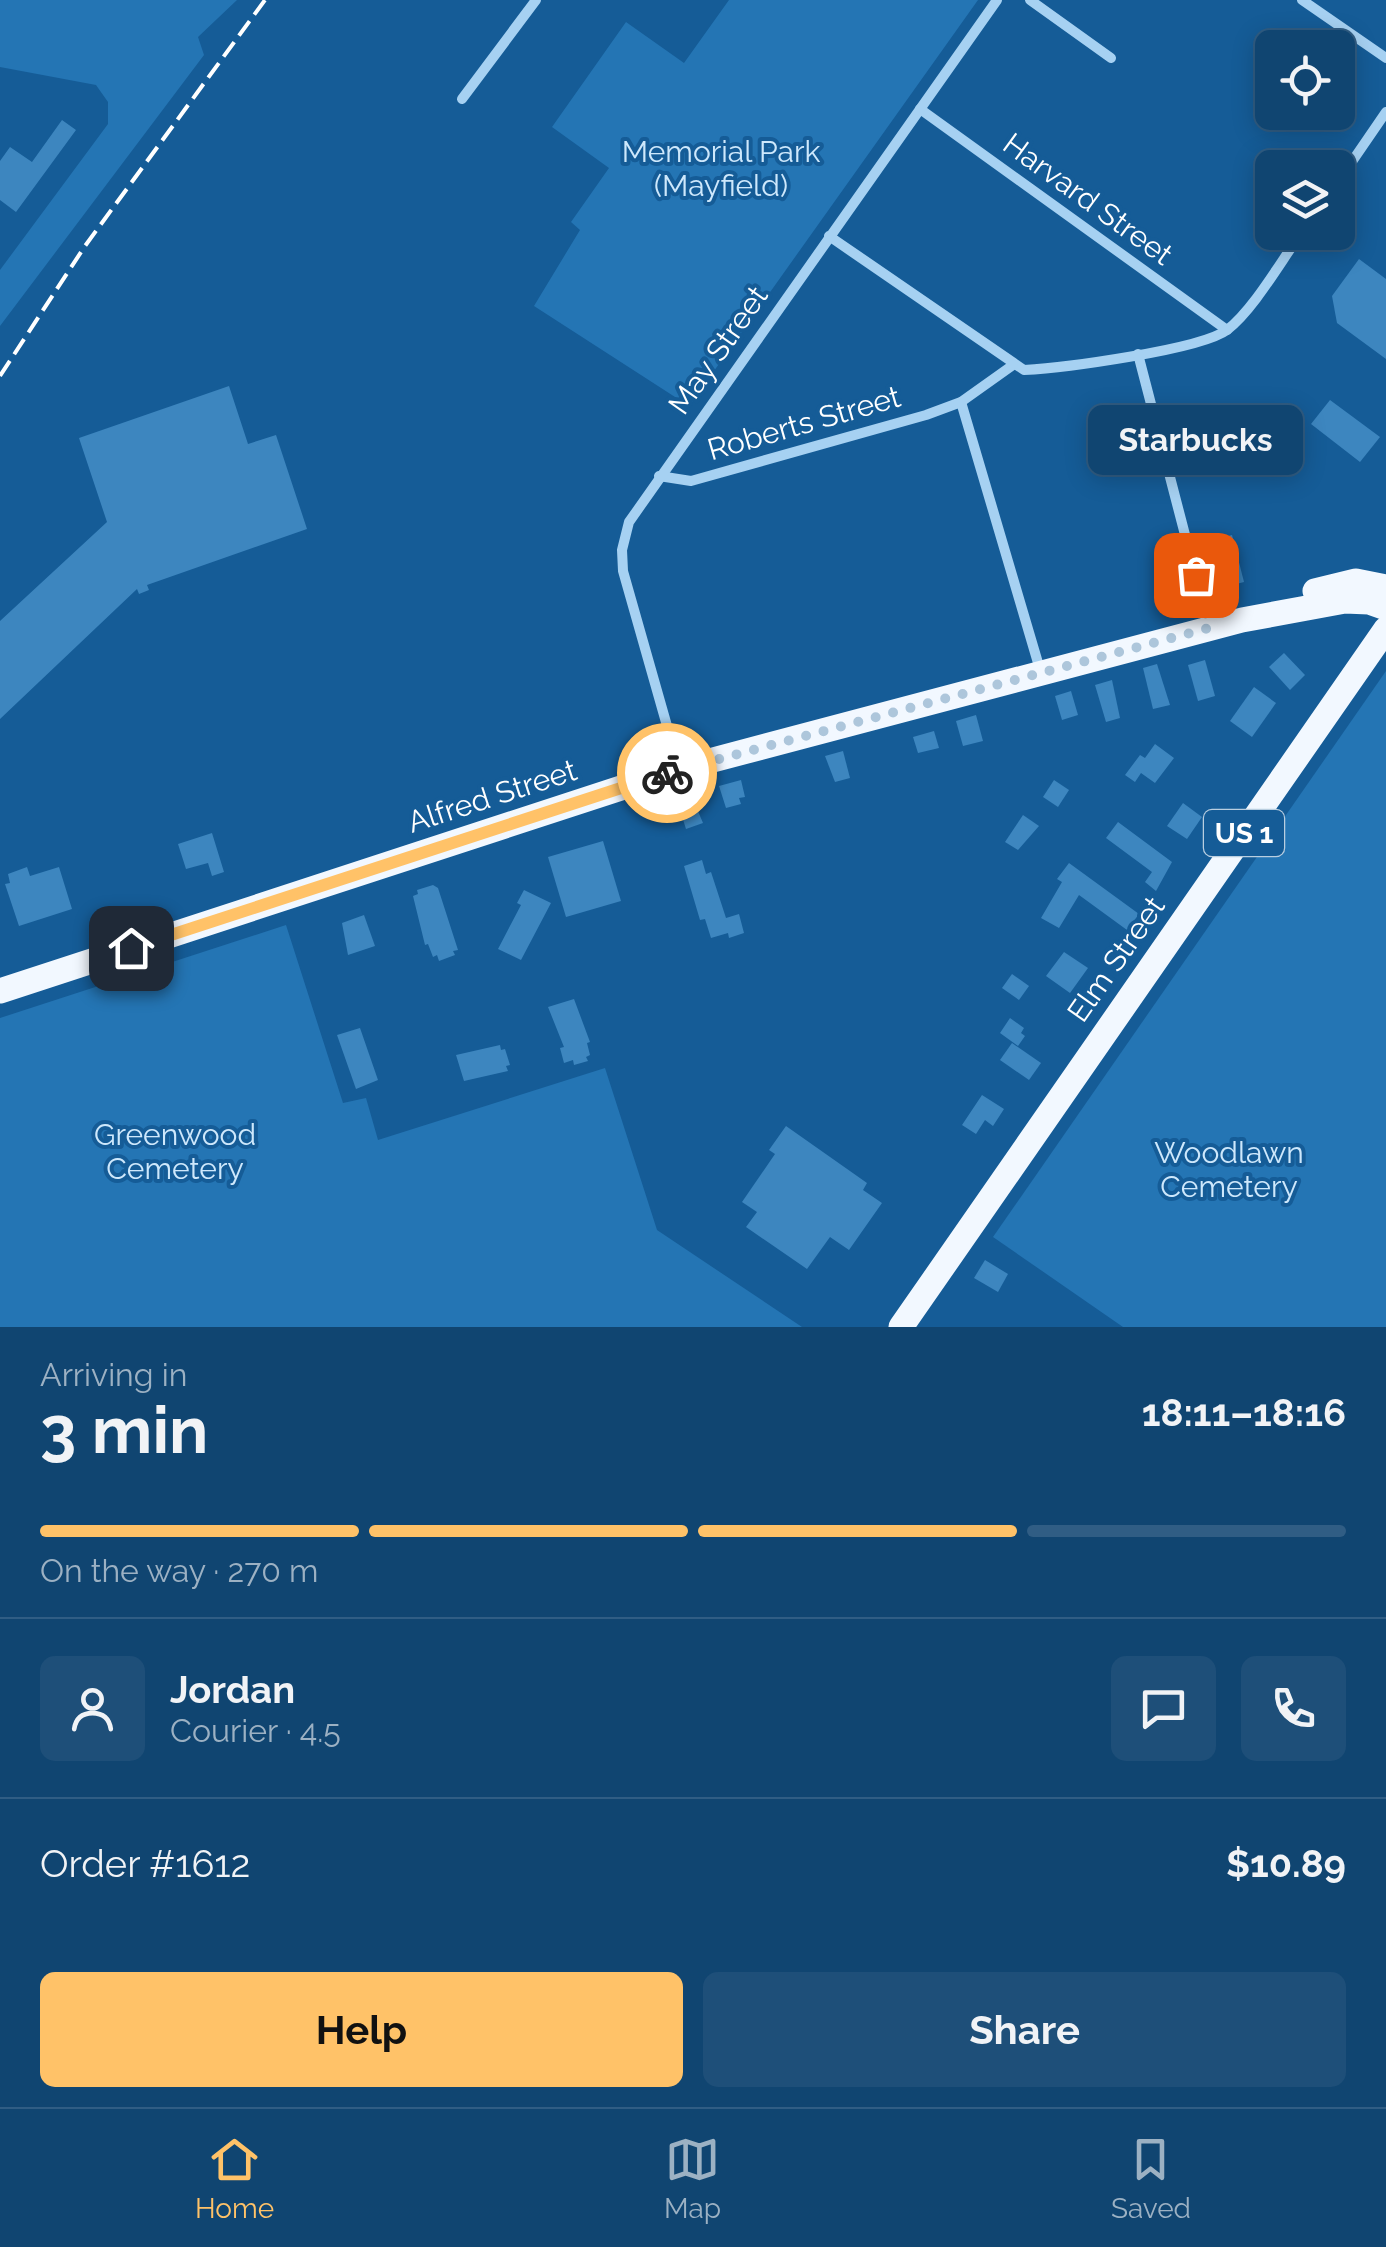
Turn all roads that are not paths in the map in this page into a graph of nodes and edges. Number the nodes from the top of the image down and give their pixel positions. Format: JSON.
{"nodes":[{"id":1,"x":536,"y":0,"type":"edge"},
{"id":2,"x":998,"y":0,"type":"edge"},
{"id":3,"x":1030,"y":0,"type":"edge"},
{"id":4,"x":1302,"y":0,"type":"edge"},
{"id":5,"x":1111,"y":58,"type":"dead end"},
{"id":6,"x":1386,"y":58,"type":"edge"},
{"id":7,"x":462,"y":99,"type":"dead end"},
{"id":8,"x":920,"y":109,"type":"junction"},
{"id":9,"x":1386,"y":112,"type":"edge"},
{"id":10,"x":1355,"y":157,"type":"edge"},
{"id":11,"x":829,"y":236,"type":"junction"},
{"id":12,"x":1288,"y":250,"type":"edge"},
{"id":13,"x":1227,"y":330,"type":"junction"},
{"id":14,"x":1138,"y":354,"type":"junction"},
{"id":15,"x":1013,"y":366,"type":"junction"},
{"id":16,"x":962,"y":402,"type":"junction"},
{"id":17,"x":659,"y":476,"type":"junction"},
{"id":18,"x":1386,"y":571,"type":"edge"},
{"id":19,"x":1356,"y":581,"type":"junction"},
{"id":20,"x":1386,"y":587,"type":"edge"},
{"id":21,"x":1386,"y":608,"type":"edge"},
{"id":22,"x":1242,"y":620,"type":"junction"},
{"id":23,"x":1209,"y":628,"type":"junction"},
{"id":24,"x":1386,"y":629,"type":"edge"},
{"id":25,"x":1041,"y":673,"type":"junction"},
{"id":26,"x":679,"y":769,"type":"junction"},
{"id":27,"x":0,"y":991,"type":"edge"},
{"id":28,"x":901,"y":1327,"type":"edge"}],
"edges":[{"from":1,"to":7,"type":"street"},
{"from":2,"to":8,"type":"street","name":"May Street"},
{"from":3,"to":5,"type":"street"},
{"from":4,"to":6,"type":"street"},
{"from":8,"to":11,"type":"street","name":"May Street"},
{"from":8,"to":13,"type":"street","name":"Harvard Street"},
{"from":9,"to":10,"type":"street"},
{"from":11,"to":15,"type":"street"},
{"from":11,"to":17,"type":"street","name":"May Street"},
{"from":12,"to":13,"type":"street"},
{"from":13,"to":14,"type":"street"},
{"from":14,"to":15,"type":"street"},
{"from":14,"to":23,"type":"street"},
{"from":15,"to":16,"type":"street","name":"Roberts Street"},
{"from":16,"to":17,"type":"street","name":"Roberts Street"},
{"from":16,"to":25,"type":"street"},
{"from":17,"to":26,"type":"street","name":"May Street"},
{"from":18,"to":19,"type":"main road"},
{"from":19,"to":20,"type":"main road","name":"Alfred Street"},
{"from":19,"to":22,"type":"main road","name":"Alfred Street"},
{"from":21,"to":22,"type":"main road","name":"Alfred Street"},
{"from":22,"to":23,"type":"main road","name":"Alfred Street"},
{"from":23,"to":25,"type":"main road","name":"Alfred Street"},
{"from":24,"to":28,"type":"main road","name":"Elm Street","number":"US 1"},
{"from":25,"to":26,"type":"main road","name":"Alfred Street"},
{"from":26,"to":27,"type":"main road","name":"Alfred Street"}]}
